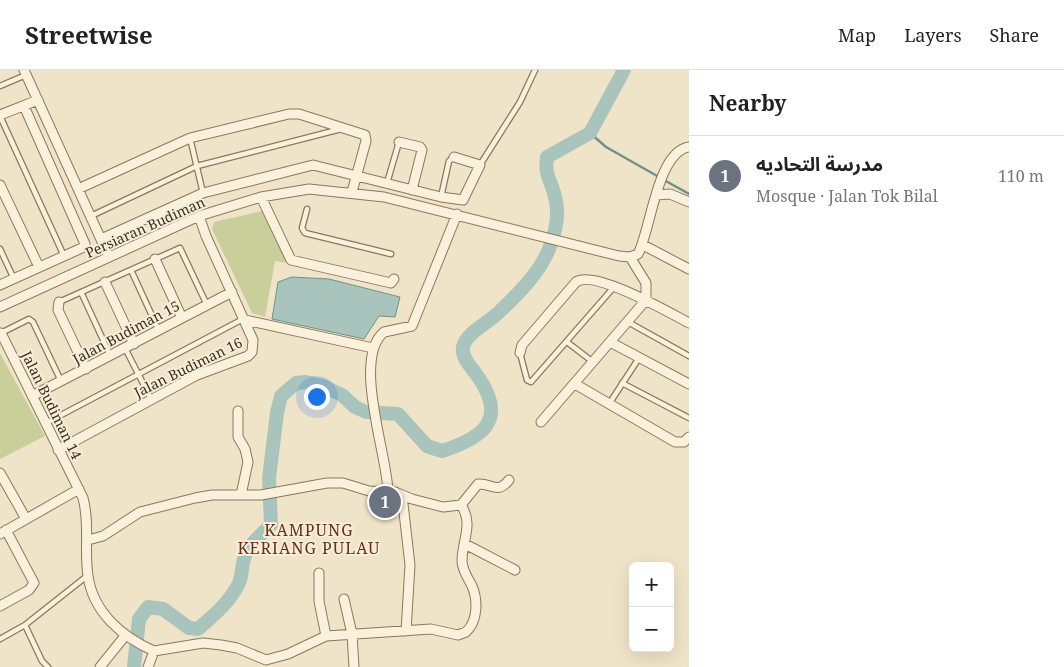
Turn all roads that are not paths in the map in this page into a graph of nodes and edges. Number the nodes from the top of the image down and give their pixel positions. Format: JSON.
{"nodes":[{"id":1,"x":535,"y":70,"type":"edge"},
{"id":2,"x":25,"y":73,"type":"edge"},
{"id":3,"x":0,"y":86,"type":"edge"},
{"id":4,"x":38,"y":100,"type":"junction"},
{"id":5,"x":24,"y":106,"type":"junction"},
{"id":6,"x":0,"y":116,"type":"edge"},
{"id":7,"x":347,"y":128,"type":"junction"},
{"id":8,"x":190,"y":138,"type":"junction"},
{"id":9,"x":399,"y":142,"type":"joint"},
{"id":10,"x":689,"y":147,"type":"edge"},
{"id":11,"x":454,"y":158,"type":"joint"},
{"id":12,"x":480,"y":165,"type":"junction"},
{"id":13,"x":197,"y":166,"type":"junction"},
{"id":14,"x":358,"y":175,"type":"junction"},
{"id":15,"x":387,"y":183,"type":"junction"},
{"id":16,"x":0,"y":185,"type":"edge"},
{"id":17,"x":78,"y":189,"type":"junction"},
{"id":18,"x":412,"y":190,"type":"junction"},
{"id":19,"x":657,"y":191,"type":"junction"},
{"id":20,"x":203,"y":192,"type":"junction"},
{"id":21,"x":352,"y":192,"type":"junction"},
{"id":22,"x":261,"y":197,"type":"junction"},
{"id":23,"x":441,"y":197,"type":"junction"},
{"id":24,"x":689,"y":202,"type":"edge"},
{"id":25,"x":307,"y":209,"type":"dead end"},
{"id":26,"x":457,"y":214,"type":"junction"},
{"id":27,"x":91,"y":216,"type":"junction"},
{"id":28,"x":199,"y":216,"type":"junction"},
{"id":29,"x":101,"y":239,"type":"junction"},
{"id":30,"x":643,"y":245,"type":"junction"},
{"id":31,"x":0,"y":249,"type":"edge"},
{"id":32,"x":391,"y":254,"type":"dead end"},
{"id":33,"x":64,"y":257,"type":"junction"},
{"id":34,"x":109,"y":257,"type":"junction"},
{"id":35,"x":630,"y":257,"type":"junction"},
{"id":36,"x":155,"y":259,"type":"junction"},
{"id":37,"x":39,"y":267,"type":"junction"},
{"id":38,"x":689,"y":269,"type":"edge"},
{"id":39,"x":131,"y":270,"type":"junction"},
{"id":40,"x":394,"y":278,"type":"dead end"},
{"id":41,"x":14,"y":279,"type":"junction"},
{"id":42,"x":105,"y":282,"type":"junction"},
{"id":43,"x":0,"y":285,"type":"edge"},
{"id":44,"x":614,"y":287,"type":"junction"},
{"id":45,"x":82,"y":292,"type":"junction"},
{"id":46,"x":232,"y":292,"type":"junction"},
{"id":47,"x":646,"y":300,"type":"junction"},
{"id":48,"x":59,"y":302,"type":"joint"},
{"id":49,"x":207,"y":305,"type":"junction"},
{"id":50,"x":0,"y":307,"type":"edge"},
{"id":51,"x":182,"y":318,"type":"junction"},
{"id":52,"x":244,"y":319,"type":"junction"},
{"id":53,"x":628,"y":322,"type":"junction"},
{"id":54,"x":689,"y":323,"type":"edge"},
{"id":55,"x":1,"y":330,"type":"edge"},
{"id":56,"x":159,"y":331,"type":"junction"},
{"id":57,"x":567,"y":342,"type":"junction"},
{"id":58,"x":610,"y":342,"type":"junction"},
{"id":59,"x":129,"y":346,"type":"junction"},
{"id":60,"x":373,"y":348,"type":"junction"},
{"id":61,"x":520,"y":353,"type":"joint"},
{"id":62,"x":111,"y":356,"type":"junction"},
{"id":63,"x":689,"y":356,"type":"edge"},
{"id":64,"x":639,"y":358,"type":"junction"},
{"id":65,"x":593,"y":362,"type":"junction"},
{"id":66,"x":86,"y":369,"type":"junction"},
{"id":67,"x":139,"y":374,"type":"junction"},
{"id":68,"x":61,"y":381,"type":"junction"},
{"id":69,"x":622,"y":383,"type":"junction"},
{"id":70,"x":574,"y":384,"type":"junction"},
{"id":71,"x":689,"y":384,"type":"edge"},
{"id":72,"x":32,"y":396,"type":"junction"},
{"id":73,"x":151,"y":399,"type":"junction"},
{"id":74,"x":609,"y":404,"type":"junction"},
{"id":75,"x":238,"y":410,"type":"dead end"},
{"id":76,"x":689,"y":418,"type":"edge"},
{"id":77,"x":541,"y":422,"type":"dead end"},
{"id":78,"x":45,"y":423,"type":"junction"},
{"id":79,"x":689,"y":437,"type":"edge"},
{"id":80,"x":58,"y":450,"type":"junction"},
{"id":81,"x":0,"y":473,"type":"edge"},
{"id":82,"x":509,"y":480,"type":"dead end"},
{"id":83,"x":79,"y":489,"type":"junction"},
{"id":84,"x":388,"y":491,"type":"junction"},
{"id":85,"x":402,"y":495,"type":"junction"},
{"id":86,"x":241,"y":496,"type":"junction"},
{"id":87,"x":461,"y":505,"type":"junction"},
{"id":88,"x":26,"y":519,"type":"junction"},
{"id":89,"x":3,"y":532,"type":"edge"},
{"id":90,"x":88,"y":540,"type":"junction"},
{"id":91,"x":464,"y":544,"type":"junction"},
{"id":92,"x":515,"y":570,"type":"dead end"},
{"id":93,"x":318,"y":573,"type":"dead end"},
{"id":94,"x":88,"y":575,"type":"junction"},
{"id":95,"x":344,"y":599,"type":"dead end"},
{"id":96,"x":0,"y":606,"type":"edge"},
{"id":97,"x":25,"y":625,"type":"junction"},
{"id":98,"x":406,"y":632,"type":"junction"},
{"id":99,"x":352,"y":634,"type":"junction"},
{"id":100,"x":326,"y":636,"type":"junction"},
{"id":101,"x":129,"y":638,"type":"junction"},
{"id":102,"x":0,"y":639,"type":"edge"},
{"id":103,"x":152,"y":650,"type":"junction"},
{"id":104,"x":268,"y":663,"type":"edge"},
{"id":105,"x":48,"y":667,"type":"edge"},
{"id":106,"x":100,"y":667,"type":"edge"},
{"id":107,"x":148,"y":667,"type":"edge"},
{"id":108,"x":354,"y":667,"type":"edge"}],
"edges":[{"from":1,"to":12,"type":"lane"},
{"from":2,"to":3,"type":"lane"},
{"from":2,"to":4,"type":"street"},
{"from":4,"to":5,"type":"street"},
{"from":4,"to":17,"type":"street"},
{"from":5,"to":6,"type":"street"},
{"from":5,"to":33,"type":"street"},
{"from":6,"to":33,"type":"lane"},
{"from":7,"to":8,"type":"street"},
{"from":7,"to":13,"type":"lane"},
{"from":7,"to":14,"type":"street"},
{"from":8,"to":13,"type":"lane"},
{"from":8,"to":17,"type":"street"},
{"from":9,"to":15,"type":"lane"},
{"from":9,"to":18,"type":"street"},
{"from":10,"to":19,"type":"street"},
{"from":11,"to":12,"type":"street"},
{"from":11,"to":23,"type":"lane"},
{"from":12,"to":23,"type":"street"},
{"from":13,"to":20,"type":"lane"},
{"from":13,"to":27,"type":"lane"},
{"from":14,"to":15,"type":"street"},
{"from":14,"to":20,"type":"street"},
{"from":14,"to":21,"type":"street"},
{"from":15,"to":18,"type":"street"},
{"from":16,"to":37,"type":"street"},
{"from":17,"to":27,"type":"street"},
{"from":18,"to":23,"type":"street"},
{"from":19,"to":24,"type":"street"},
{"from":19,"to":30,"type":"street"},
{"from":20,"to":29,"type":"street"},
{"from":21,"to":22,"type":"street","name":"Persiaran Budiman"},
{"from":21,"to":26,"type":"street","name":"Persiaran Budiman"},
{"from":22,"to":28,"type":"street","name":"Persiaran Budiman"},
{"from":22,"to":40,"type":"street"},
{"from":25,"to":32,"type":"lane"},
{"from":26,"to":35,"type":"street","name":"Persiaran Budiman"},
{"from":26,"to":60,"type":"street"},
{"from":27,"to":29,"type":"street"},
{"from":28,"to":34,"type":"street","name":"Persiaran Budiman"},
{"from":28,"to":46,"type":"street","name":"Jalan Budiman 16"},
{"from":29,"to":34,"type":"street"},
{"from":30,"to":35,"type":"street"},
{"from":30,"to":38,"type":"street"},
{"from":31,"to":41,"type":"lane"},
{"from":33,"to":37,"type":"street"},
{"from":34,"to":50,"type":"street","name":"Persiaran Budiman"},
{"from":35,"to":47,"type":"street"},
{"from":36,"to":39,"type":"lane"},
{"from":36,"to":49,"type":"lane"},
{"from":36,"to":51,"type":"street"},
{"from":37,"to":41,"type":"street"},
{"from":39,"to":42,"type":"lane"},
{"from":39,"to":56,"type":"lane"},
{"from":41,"to":43,"type":"street"},
{"from":42,"to":45,"type":"lane"},
{"from":42,"to":59,"type":"street"},
{"from":44,"to":47,"type":"street"},
{"from":44,"to":57,"type":"lane"},
{"from":44,"to":61,"type":"street"},
{"from":45,"to":48,"type":"lane"},
{"from":45,"to":62,"type":"lane"},
{"from":46,"to":49,"type":"street","name":"Jalan Budiman 15"},
{"from":46,"to":52,"type":"street","name":"Jalan Budiman 16"},
{"from":47,"to":53,"type":"street"},
{"from":47,"to":54,"type":"street"},
{"from":48,"to":66,"type":"street"},
{"from":49,"to":51,"type":"street","name":"Jalan Budiman 15"},
{"from":51,"to":56,"type":"street","name":"Jalan Budiman 15"},
{"from":52,"to":60,"type":"street"},
{"from":52,"to":67,"type":"lane"},
{"from":52,"to":73,"type":"street","name":"Jalan Budiman 16"},
{"from":53,"to":58,"type":"street"},
{"from":53,"to":63,"type":"lane"},
{"from":55,"to":68,"type":"lane"},
{"from":55,"to":72,"type":"street","name":"Jalan Budiman 14"},
{"from":56,"to":59,"type":"street","name":"Jalan Budiman 15"},
{"from":57,"to":61,"type":"lane"},
{"from":57,"to":65,"type":"lane"},
{"from":58,"to":64,"type":"street"},
{"from":58,"to":65,"type":"street"},
{"from":59,"to":62,"type":"street","name":"Jalan Budiman 15"},
{"from":59,"to":67,"type":"lane"},
{"from":60,"to":84,"type":"street"},
{"from":62,"to":66,"type":"street","name":"Jalan Budiman 15"},
{"from":64,"to":69,"type":"lane"},
{"from":64,"to":71,"type":"street"},
{"from":65,"to":70,"type":"street"},
{"from":66,"to":68,"type":"street","name":"Jalan Budiman 15"},
{"from":67,"to":73,"type":"lane"},
{"from":67,"to":78,"type":"lane"},
{"from":68,"to":72,"type":"street","name":"Jalan Budiman 15"},
{"from":69,"to":74,"type":"lane"},
{"from":69,"to":76,"type":"lane"},
{"from":70,"to":74,"type":"street"},
{"from":70,"to":77,"type":"street"},
{"from":72,"to":78,"type":"street","name":"Jalan Budiman 14"},
{"from":73,"to":80,"type":"street","name":"Jalan Budiman 16"},
{"from":74,"to":79,"type":"street"},
{"from":75,"to":86,"type":"street"},
{"from":78,"to":80,"type":"street","name":"Jalan Budiman 14"},
{"from":80,"to":83,"type":"street","name":"Jalan Budiman 14"},
{"from":81,"to":88,"type":"street"},
{"from":82,"to":87,"type":"street"},
{"from":83,"to":88,"type":"street"},
{"from":83,"to":90,"type":"street","name":"Jalan Budiman 14"},
{"from":84,"to":85,"type":"street"},
{"from":84,"to":86,"type":"street"},
{"from":85,"to":87,"type":"street"},
{"from":85,"to":98,"type":"street"},
{"from":86,"to":90,"type":"street"},
{"from":87,"to":91,"type":"street"},
{"from":88,"to":89,"type":"street"},
{"from":89,"to":96,"type":"street"},
{"from":90,"to":94,"type":"street","name":"Jalan Budiman 14"},
{"from":91,"to":92,"type":"street"},
{"from":91,"to":98,"type":"street"},
{"from":93,"to":100,"type":"street"},
{"from":94,"to":97,"type":"lane"},
{"from":94,"to":101,"type":"street","name":"Jalan Budiman 14"},
{"from":95,"to":99,"type":"street"},
{"from":97,"to":102,"type":"lane"},
{"from":97,"to":105,"type":"lane"},
{"from":98,"to":99,"type":"street"},
{"from":99,"to":100,"type":"street"},
{"from":99,"to":108,"type":"street"},
{"from":100,"to":104,"type":"street"},
{"from":101,"to":103,"type":"street","name":"Jalan Budiman 14"},
{"from":101,"to":106,"type":"street"},
{"from":103,"to":104,"type":"street"},
{"from":103,"to":107,"type":"street"}]}
